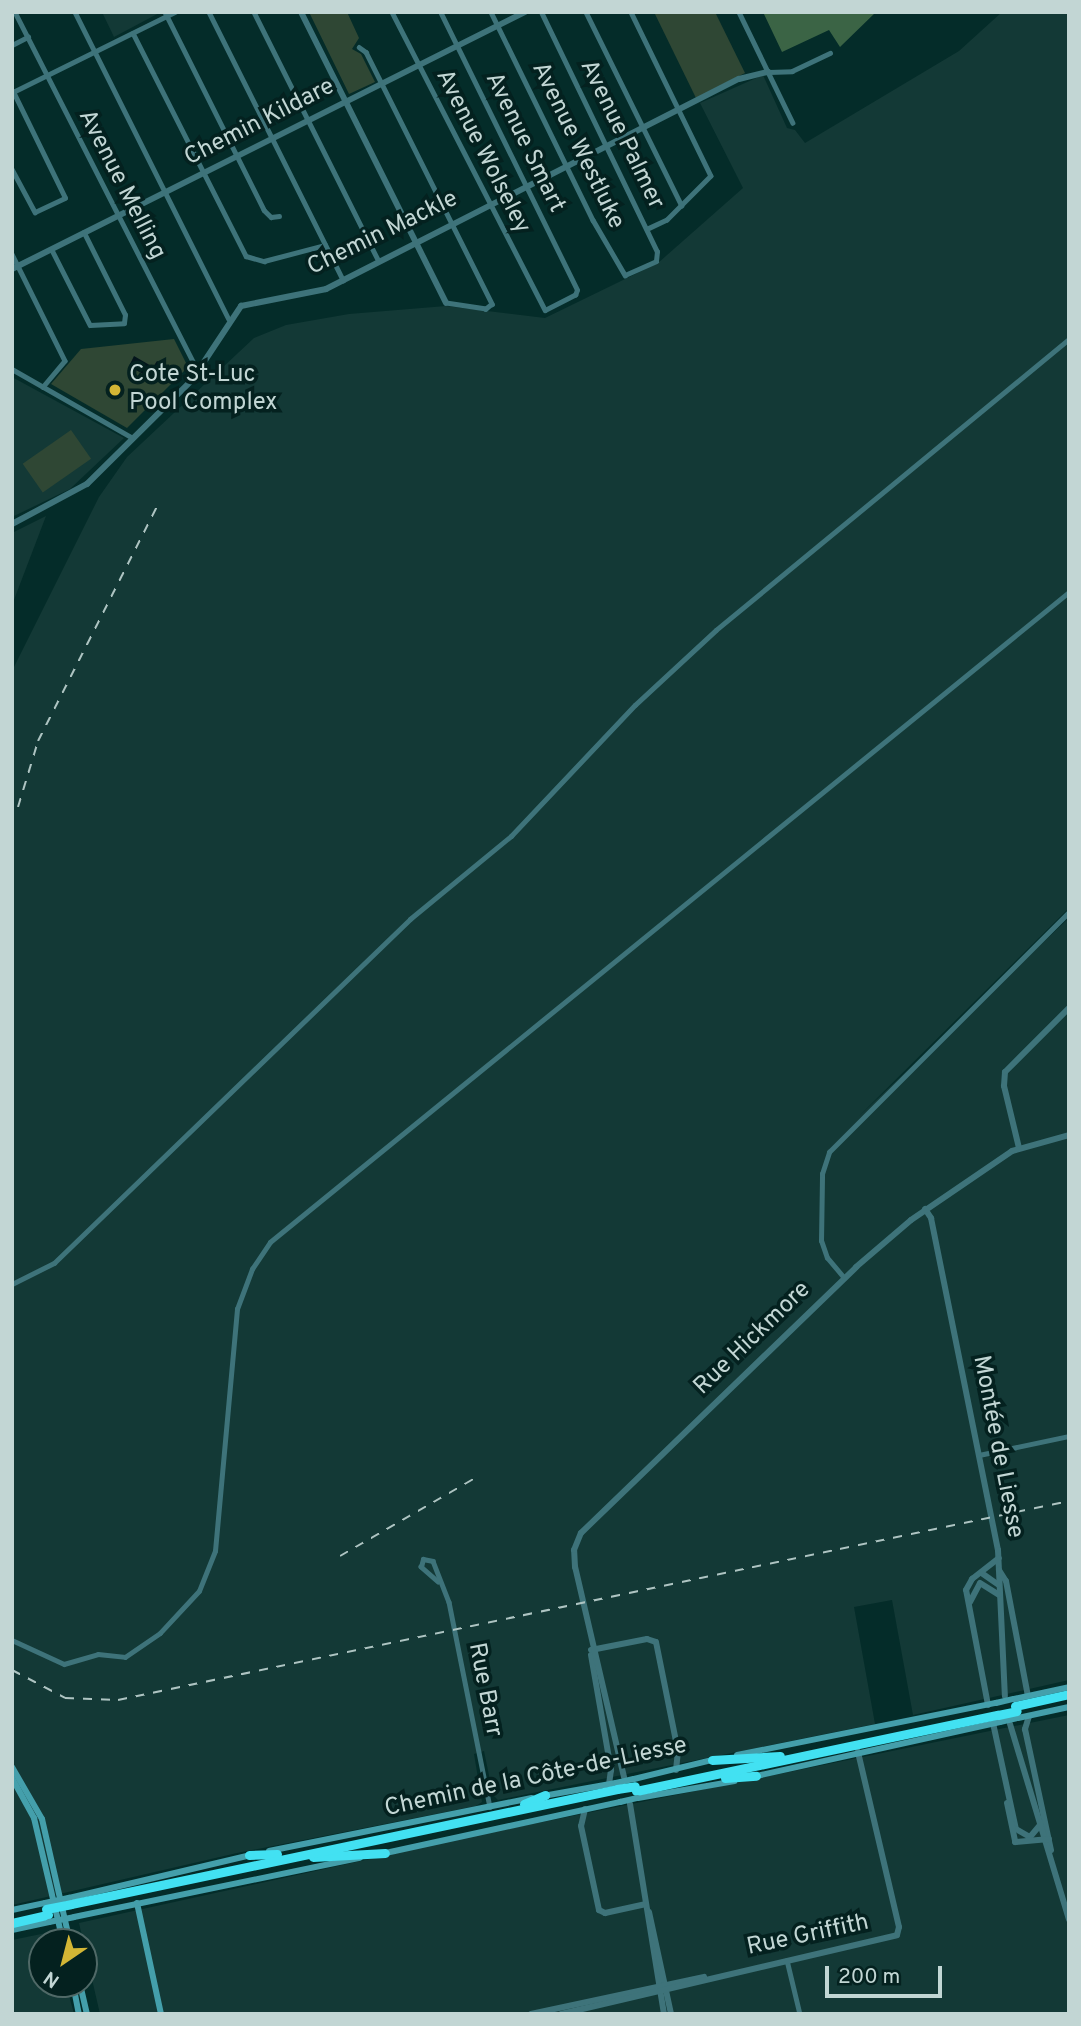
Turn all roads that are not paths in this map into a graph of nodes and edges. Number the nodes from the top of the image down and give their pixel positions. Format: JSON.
{"nodes":[{"id":1,"x":15,"y":12,"type":"edge"},
{"id":2,"x":75,"y":12,"type":"edge"},
{"id":3,"x":175,"y":12,"type":"edge"},
{"id":4,"x":209,"y":12,"type":"edge"},
{"id":5,"x":254,"y":12,"type":"edge"},
{"id":6,"x":301,"y":12,"type":"edge"},
{"id":7,"x":392,"y":12,"type":"edge"},
{"id":8,"x":440,"y":12,"type":"edge"},
{"id":9,"x":491,"y":12,"type":"edge"},
{"id":10,"x":525,"y":12,"type":"edge"},
{"id":11,"x":541,"y":12,"type":"edge"},
{"id":12,"x":586,"y":12,"type":"edge"},
{"id":13,"x":631,"y":12,"type":"edge"},
{"id":14,"x":740,"y":12,"type":"edge"},
{"id":15,"x":166,"y":14,"type":"edge"},
{"id":16,"x":498,"y":26,"type":"junction"},
{"id":17,"x":133,"y":33,"type":"junction"},
{"id":18,"x":28,"y":37,"type":"junction"},
{"id":19,"x":12,"y":45,"type":"edge"},
{"id":20,"x":457,"y":46,"type":"junction"},
{"id":21,"x":359,"y":47,"type":"dead end"},
{"id":22,"x":94,"y":52,"type":"junction"},
{"id":23,"x":830,"y":53,"type":"dead end"},
{"id":24,"x":418,"y":65,"type":"junction"},
{"id":25,"x":768,"y":72,"type":"junction"},
{"id":26,"x":46,"y":76,"type":"junction"},
{"id":27,"x":382,"y":84,"type":"junction"},
{"id":28,"x":13,"y":92,"type":"edge"},
{"id":29,"x":346,"y":102,"type":"junction"},
{"id":30,"x":679,"y":109,"type":"junction"},
{"id":31,"x":308,"y":120,"type":"junction"},
{"id":32,"x":793,"y":123,"type":"dead end"},
{"id":33,"x":643,"y":127,"type":"junction"},
{"id":34,"x":272,"y":139,"type":"junction"},
{"id":35,"x":607,"y":145,"type":"junction"},
{"id":36,"x":237,"y":156,"type":"junction"},
{"id":37,"x":567,"y":165,"type":"junction"},
{"id":38,"x":12,"y":169,"type":"edge"},
{"id":39,"x":203,"y":173,"type":"junction"},
{"id":40,"x":526,"y":185,"type":"junction"},
{"id":41,"x":165,"y":193,"type":"junction"},
{"id":42,"x":488,"y":204,"type":"junction"},
{"id":43,"x":682,"y":206,"type":"junction"},
{"id":44,"x":118,"y":216,"type":"junction"},
{"id":45,"x":279,"y":216,"type":"dead end"},
{"id":46,"x":452,"y":223,"type":"junction"},
{"id":47,"x":648,"y":229,"type":"junction"},
{"id":48,"x":84,"y":233,"type":"junction"},
{"id":49,"x":415,"y":241,"type":"junction"},
{"id":50,"x":325,"y":244,"type":"junction"},
{"id":51,"x":52,"y":250,"type":"junction"},
{"id":52,"x":12,"y":254,"type":"edge"},
{"id":53,"x":378,"y":260,"type":"junction"},
{"id":54,"x":15,"y":268,"type":"edge"},
{"id":55,"x":643,"y":268,"type":"joint"},
{"id":56,"x":342,"y":280,"type":"junction"},
{"id":57,"x":446,"y":303,"type":"joint"},
{"id":58,"x":540,"y":308,"type":"joint"},
{"id":59,"x":229,"y":318,"type":"junction"},
{"id":60,"x":1069,"y":339,"type":"edge"},
{"id":61,"x":12,"y":369,"type":"edge"},
{"id":62,"x":199,"y":371,"type":"junction"},
{"id":63,"x":43,"y":387,"type":"junction"},
{"id":64,"x":133,"y":438,"type":"junction"},
{"id":65,"x":12,"y":524,"type":"edge"},
{"id":66,"x":1069,"y":592,"type":"edge"},
{"id":67,"x":1069,"y":912,"type":"edge"},
{"id":68,"x":1069,"y":1008,"type":"edge"},
{"id":69,"x":1069,"y":1135,"type":"edge"},
{"id":70,"x":1019,"y":1148,"type":"junction"},
{"id":71,"x":925,"y":1209,"type":"junction"},
{"id":72,"x":844,"y":1278,"type":"junction"},
{"id":73,"x":12,"y":1284,"type":"edge"},
{"id":74,"x":1069,"y":1436,"type":"edge"},
{"id":75,"x":979,"y":1455,"type":"junction"},
{"id":76,"x":999,"y":1558,"type":"junction"},
{"id":77,"x":999,"y":1570,"type":"junction"},
{"id":78,"x":983,"y":1574,"type":"junction"},
{"id":79,"x":438,"y":1582,"type":"junction"},
{"id":80,"x":999,"y":1585,"type":"junction"},
{"id":81,"x":999,"y":1595,"type":"junction"},
{"id":82,"x":970,"y":1604,"type":"junction"},
{"id":83,"x":12,"y":1640,"type":"edge"},
{"id":84,"x":591,"y":1650,"type":"junction"},
{"id":85,"x":1069,"y":1687,"type":"edge"},
{"id":86,"x":1069,"y":1694,"type":"edge"},
{"id":87,"x":1004,"y":1696,"type":"dead end"},
{"id":88,"x":1028,"y":1696,"type":"junction"},
{"id":89,"x":1069,"y":1700,"type":"edge"},
{"id":90,"x":1069,"y":1707,"type":"edge"},
{"id":91,"x":1016,"y":1708,"type":"junction"},
{"id":92,"x":995,"y":1713,"type":"junction"},
{"id":93,"x":1029,"y":1716,"type":"junction"},
{"id":94,"x":1010,"y":1724,"type":"dead end"},
{"id":95,"x":678,"y":1751,"type":"junction"},
{"id":96,"x":858,"y":1752,"type":"junction"},
{"id":97,"x":780,"y":1756,"type":"junction"},
{"id":98,"x":712,"y":1760,"type":"junction"},
{"id":99,"x":688,"y":1766,"type":"junction"},
{"id":100,"x":12,"y":1767,"type":"edge"},
{"id":101,"x":676,"y":1770,"type":"junction"},
{"id":102,"x":756,"y":1776,"type":"junction"},
{"id":103,"x":624,"y":1777,"type":"dead end"},
{"id":104,"x":12,"y":1778,"type":"edge"},
{"id":105,"x":688,"y":1781,"type":"junction"},
{"id":106,"x":1005,"y":1783,"type":"junction"},
{"id":107,"x":636,"y":1789,"type":"junction"},
{"id":108,"x":616,"y":1790,"type":"junction"},
{"id":109,"x":545,"y":1795,"type":"junction"},
{"id":110,"x":630,"y":1804,"type":"dead end"},
{"id":111,"x":490,"y":1807,"type":"junction"},
{"id":112,"x":584,"y":1809,"type":"junction"},
{"id":113,"x":505,"y":1812,"type":"junction"},
{"id":114,"x":570,"y":1812,"type":"junction"},
{"id":115,"x":1040,"y":1824,"type":"junction"},
{"id":116,"x":581,"y":1826,"type":"junction"},
{"id":117,"x":1048,"y":1840,"type":"junction"},
{"id":118,"x":385,"y":1853,"type":"junction"},
{"id":119,"x":315,"y":1854,"type":"junction"},
{"id":120,"x":249,"y":1855,"type":"junction"},
{"id":121,"x":137,"y":1903,"type":"junction"},
{"id":122,"x":646,"y":1904,"type":"junction"},
{"id":123,"x":72,"y":1907,"type":"junction"},
{"id":124,"x":12,"y":1910,"type":"edge"},
{"id":125,"x":47,"y":1912,"type":"junction"},
{"id":126,"x":12,"y":1917,"type":"edge"},
{"id":127,"x":1069,"y":1919,"type":"edge"},
{"id":128,"x":12,"y":1923,"type":"edge"},
{"id":129,"x":60,"y":1928,"type":"edge"},
{"id":130,"x":68,"y":1928,"type":"edge"},
{"id":131,"x":12,"y":1930,"type":"edge"},
{"id":132,"x":787,"y":1960,"type":"junction"},
{"id":133,"x":662,"y":1987,"type":"junction"},
{"id":134,"x":161,"y":2014,"type":"edge"},
{"id":135,"x":531,"y":2014,"type":"edge"},
{"id":136,"x":561,"y":2014,"type":"edge"},
{"id":137,"x":664,"y":2014,"type":"edge"},
{"id":138,"x":671,"y":2014,"type":"edge"},
{"id":139,"x":800,"y":2014,"type":"edge"}],
"edges":[{"from":1,"to":18,"type":"street","name":"Avenue Melling"},
{"from":2,"to":22,"type":"street"},
{"from":3,"to":15,"type":"street"},
{"from":4,"to":34,"type":"street"},
{"from":5,"to":31,"type":"street"},
{"from":6,"to":29,"type":"street"},
{"from":7,"to":24,"type":"street","name":"Avenue Wolseley"},
{"from":8,"to":20,"type":"street","name":"Avenue Smart"},
{"from":9,"to":16,"type":"street","name":"Avenue Westluke"},
{"from":10,"to":16,"type":"street","name":"Chemin Kildare"},
{"from":11,"to":35,"type":"street","name":"Avenue Palmer"},
{"from":12,"to":33,"type":"street"},
{"from":13,"to":30,"type":"street"},
{"from":14,"to":25,"type":"street"},
{"from":15,"to":17,"type":"street"},
{"from":15,"to":36,"type":"street"},
{"from":16,"to":20,"type":"street","name":"Chemin Kildare"},
{"from":16,"to":37,"type":"street","name":"Avenue Westluke"},
{"from":17,"to":22,"type":"street"},
{"from":17,"to":39,"type":"street"},
{"from":18,"to":19,"type":"street"},
{"from":18,"to":26,"type":"street","name":"Avenue Melling"},
{"from":20,"to":24,"type":"street","name":"Chemin Kildare"},
{"from":20,"to":40,"type":"street","name":"Avenue Smart"},
{"from":21,"to":27,"type":"street"},
{"from":22,"to":26,"type":"street"},
{"from":22,"to":41,"type":"street"},
{"from":23,"to":25,"type":"street","name":"Chemin Mackle"},
{"from":24,"to":27,"type":"street","name":"Chemin Kildare"},
{"from":24,"to":42,"type":"street","name":"Avenue Wolseley"},
{"from":25,"to":30,"type":"street","name":"Chemin Mackle"},
{"from":25,"to":32,"type":"street"},
{"from":26,"to":28,"type":"street"},
{"from":26,"to":44,"type":"street","name":"Avenue Melling"},
{"from":27,"to":29,"type":"street","name":"Chemin Kildare"},
{"from":27,"to":46,"type":"street"},
{"from":28,"to":38,"type":"street"},
{"from":29,"to":31,"type":"street","name":"Chemin Kildare"},
{"from":29,"to":49,"type":"street"},
{"from":30,"to":33,"type":"street","name":"Chemin Mackle"},
{"from":30,"to":43,"type":"street"},
{"from":31,"to":34,"type":"street","name":"Chemin Kildare"},
{"from":31,"to":53,"type":"street"},
{"from":33,"to":35,"type":"street","name":"Chemin Mackle"},
{"from":33,"to":43,"type":"street"},
{"from":34,"to":36,"type":"street","name":"Chemin Kildare"},
{"from":34,"to":50,"type":"street"},
{"from":35,"to":37,"type":"street","name":"Chemin Mackle"},
{"from":35,"to":47,"type":"street","name":"Avenue Palmer"},
{"from":36,"to":39,"type":"street","name":"Chemin Kildare"},
{"from":36,"to":45,"type":"street"},
{"from":37,"to":40,"type":"street","name":"Chemin Mackle"},
{"from":37,"to":55,"type":"street","name":"Avenue Westluke"},
{"from":39,"to":41,"type":"street","name":"Chemin Kildare"},
{"from":39,"to":50,"type":"street"},
{"from":40,"to":42,"type":"street","name":"Chemin Mackle"},
{"from":40,"to":58,"type":"street","name":"Avenue Smart"},
{"from":41,"to":44,"type":"street","name":"Chemin Kildare"},
{"from":41,"to":59,"type":"street"},
{"from":42,"to":46,"type":"street","name":"Chemin Mackle"},
{"from":42,"to":58,"type":"street","name":"Avenue Wolseley"},
{"from":43,"to":47,"type":"street"},
{"from":44,"to":48,"type":"street","name":"Chemin Kildare"},
{"from":44,"to":62,"type":"street","name":"Avenue Melling"},
{"from":46,"to":49,"type":"street","name":"Chemin Mackle"},
{"from":46,"to":57,"type":"street"},
{"from":47,"to":55,"type":"street","name":"Avenue Palmer"},
{"from":48,"to":51,"type":"street","name":"Chemin Kildare"},
{"from":48,"to":51,"type":"street"},
{"from":49,"to":53,"type":"street","name":"Chemin Mackle"},
{"from":49,"to":57,"type":"street"},
{"from":50,"to":56,"type":"street"},
{"from":51,"to":54,"type":"street","name":"Chemin Kildare"},
{"from":52,"to":54,"type":"street"},
{"from":53,"to":56,"type":"street","name":"Chemin Mackle"},
{"from":54,"to":63,"type":"street"},
{"from":56,"to":59,"type":"street","name":"Chemin Mackle"},
{"from":59,"to":62,"type":"street"},
{"from":60,"to":73,"type":"street"},
{"from":61,"to":63,"type":"street"},
{"from":62,"to":64,"type":"street"},
{"from":63,"to":64,"type":"street"},
{"from":64,"to":65,"type":"street"},
{"from":66,"to":83,"type":"street"},
{"from":67,"to":72,"type":"street"},
{"from":68,"to":70,"type":"street"},
{"from":69,"to":70,"type":"street","name":"Rue Hickmore"},
{"from":70,"to":71,"type":"street","name":"Rue Hickmore"},
{"from":71,"to":72,"type":"street","name":"Rue Hickmore"},
{"from":71,"to":75,"type":"street","name":"Montée de Liesse"},
{"from":72,"to":84,"type":"street","name":"Rue Hickmore"},
{"from":74,"to":75,"type":"street"},
{"from":75,"to":76,"type":"street","name":"Montée de Liesse"},
{"from":76,"to":77,"type":"street","name":"Montée de Liesse"},
{"from":76,"to":78,"type":"street"},
{"from":77,"to":80,"type":"street","name":"Montée de Liesse"},
{"from":77,"to":88,"type":"street"},
{"from":78,"to":80,"type":"street"},
{"from":78,"to":82,"type":"street"},
{"from":79,"to":79,"type":"street","name":"Rue Barr"},
{"from":79,"to":111,"type":"street","name":"Rue Barr"},
{"from":80,"to":81,"type":"street","name":"Montée de Liesse"},
{"from":81,"to":82,"type":"street"},
{"from":81,"to":87,"type":"street","name":"Montée de Liesse"},
{"from":82,"to":92,"type":"street"},
{"from":84,"to":95,"type":"street"},
{"from":84,"to":103,"type":"street"},
{"from":84,"to":108,"type":"street"},
{"from":85,"to":88,"type":"main road"},
{"from":86,"to":91,"type":"highway"},
{"from":88,"to":91,"type":"main road"},
{"from":89,"to":91,"type":"highway"},
{"from":90,"to":93,"type":"main road"},
{"from":91,"to":92,"type":"highway","bridge":true},
{"from":91,"to":93,"type":"main road"},
{"from":92,"to":96,"type":"main road","name":"Chemin de la Côte-de-Liesse"},
{"from":92,"to":97,"type":"highway"},
{"from":92,"to":98,"type":"main road","name":"Chemin de la Côte-de-Liesse"},
{"from":92,"to":105,"type":"highway"},
{"from":92,"to":106,"type":"street"},
{"from":93,"to":117,"type":"street"},
{"from":94,"to":115,"type":"street"},
{"from":95,"to":99,"type":"street"},
{"from":95,"to":101,"type":"street"},
{"from":96,"to":102,"type":"main road","name":"Chemin de la Côte-de-Liesse"},
{"from":96,"to":132,"type":"street","name":"Rue Griffith"},
{"from":97,"to":98,"type":"highway"},
{"from":97,"to":107,"type":"highway"},
{"from":98,"to":99,"type":"main road","name":"Chemin de la Côte-de-Liesse"},
{"from":99,"to":101,"type":"main road","name":"Chemin de la Côte-de-Liesse"},
{"from":100,"to":130,"type":"main road"},
{"from":101,"to":107,"type":"main road","name":"Chemin de la Côte-de-Liesse"},
{"from":102,"to":105,"type":"highway"},
{"from":102,"to":107,"type":"main road","name":"Chemin de la Côte-de-Liesse"},
{"from":104,"to":129,"type":"main road"},
{"from":105,"to":107,"type":"highway"},
{"from":106,"to":115,"type":"street"},
{"from":106,"to":117,"type":"street"},
{"from":107,"to":108,"type":"highway"},
{"from":108,"to":109,"type":"main road","name":"Chemin de la Côte-de-Liesse"},
{"from":108,"to":112,"type":"main road","name":"Chemin de la Côte-de-Liesse"},
{"from":108,"to":113,"type":"highway"},
{"from":108,"to":119,"type":"highway"},
{"from":109,"to":111,"type":"main road","name":"Chemin de la Côte-de-Liesse"},
{"from":109,"to":113,"type":"highway"},
{"from":110,"to":122,"type":"street"},
{"from":111,"to":120,"type":"main road","name":"Chemin de la Côte-de-Liesse"},
{"from":112,"to":114,"type":"main road","name":"Chemin de la Côte-de-Liesse"},
{"from":112,"to":116,"type":"street"},
{"from":113,"to":119,"type":"highway"},
{"from":114,"to":116,"type":"street"},
{"from":114,"to":118,"type":"main road","name":"Chemin de la Côte-de-Liesse"},
{"from":115,"to":117,"type":"street"},
{"from":116,"to":122,"type":"street"},
{"from":117,"to":127,"type":"street"},
{"from":118,"to":119,"type":"highway"},
{"from":118,"to":121,"type":"main road","name":"Chemin de la Côte-de-Liesse"},
{"from":119,"to":120,"type":"highway"},
{"from":119,"to":123,"type":"highway"},
{"from":120,"to":123,"type":"main road","name":"Chemin de la Côte-de-Liesse"},
{"from":121,"to":123,"type":"main road","name":"Chemin de la Côte-de-Liesse"},
{"from":121,"to":134,"type":"main road"},
{"from":122,"to":133,"type":"street"},
{"from":123,"to":125,"type":"highway","name":"Chemin de la Côte-de-Liesse"},
{"from":124,"to":125,"type":"main road","name":"Chemin de la Côte-de-Liesse"},
{"from":125,"to":126,"type":"highway","name":"Chemin de la Côte-de-Liesse"},
{"from":125,"to":128,"type":"highway","name":"Chemin de la Côte-de-Liesse"},
{"from":125,"to":131,"type":"main road","name":"Chemin de la Côte-de-Liesse"},
{"from":132,"to":133,"type":"street","name":"Rue Griffith"},
{"from":132,"to":139,"type":"street"},
{"from":133,"to":135,"type":"street","name":"Rue Griffith"},
{"from":133,"to":136,"type":"street","name":"Rue Griffith"},
{"from":133,"to":137,"type":"street"},
{"from":133,"to":138,"type":"street"}]}
